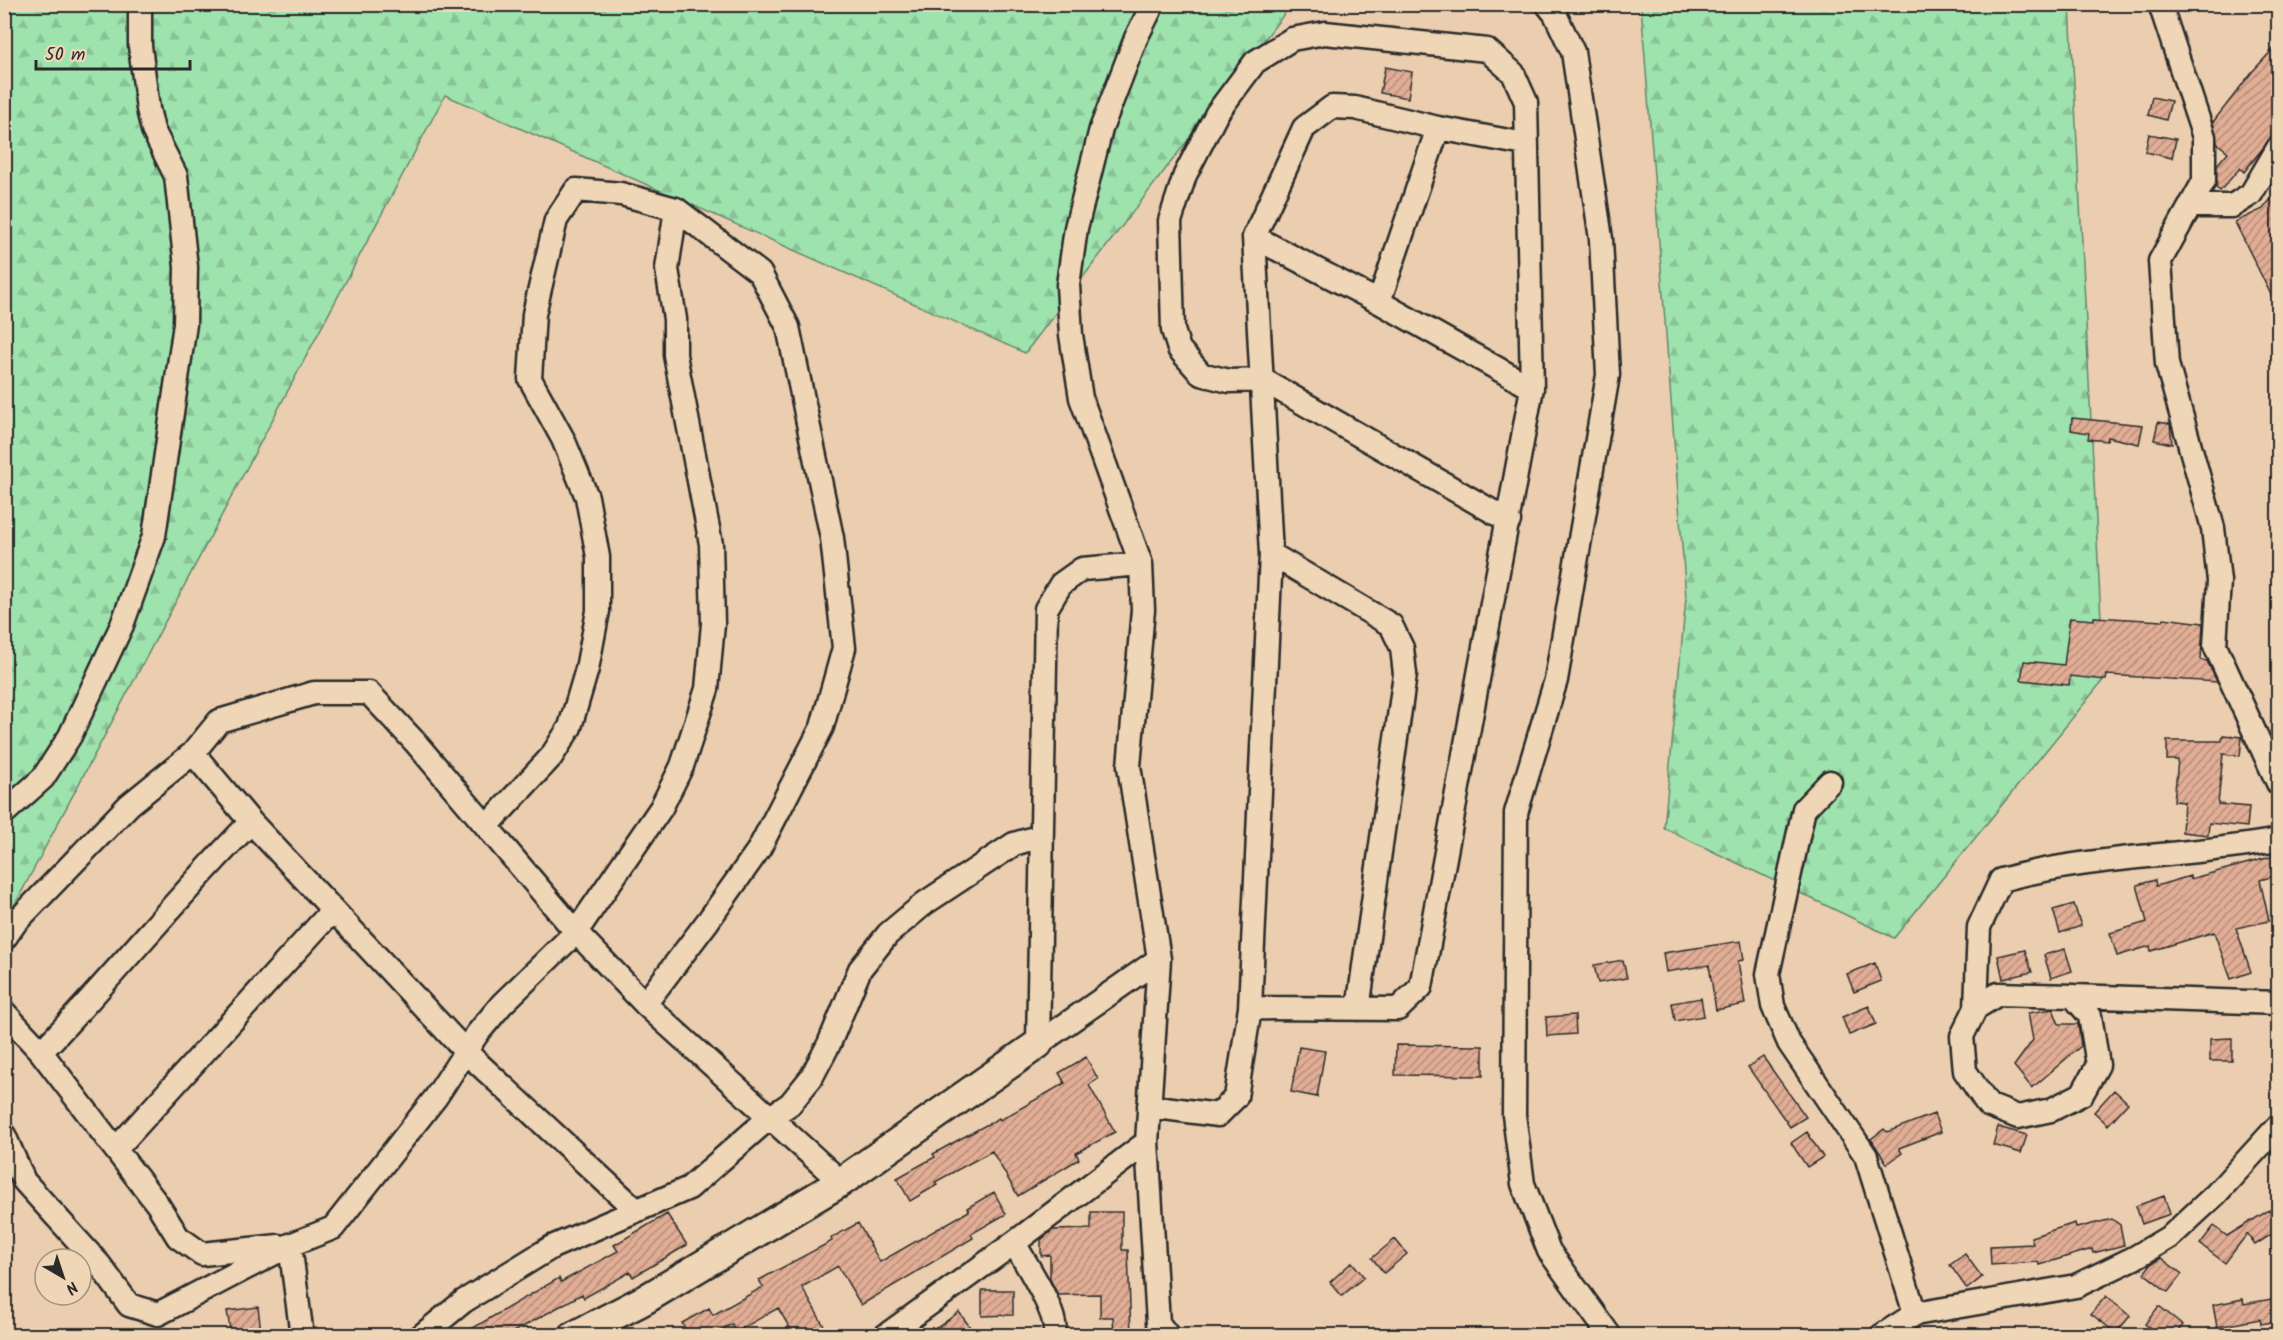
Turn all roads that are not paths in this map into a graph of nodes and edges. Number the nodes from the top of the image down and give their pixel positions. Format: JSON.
{"nodes":[{"id":1,"x":140,"y":4,"type":"edge"},
{"id":2,"x":1153,"y":4,"type":"edge"},
{"id":3,"x":1547,"y":4,"type":"edge"},
{"id":4,"x":2160,"y":4,"type":"edge"},
{"id":5,"x":1438,"y":128,"type":"junction"},
{"id":6,"x":1525,"y":144,"type":"junction"},
{"id":7,"x":2278,"y":147,"type":"edge"},
{"id":8,"x":2191,"y":206,"type":"junction"},
{"id":9,"x":676,"y":209,"type":"junction"},
{"id":10,"x":1254,"y":237,"type":"junction"},
{"id":11,"x":1379,"y":302,"type":"junction"},
{"id":12,"x":1263,"y":380,"type":"junction"},
{"id":13,"x":1532,"y":388,"type":"junction"},
{"id":14,"x":1509,"y":520,"type":"junction"},
{"id":15,"x":1271,"y":554,"type":"junction"},
{"id":16,"x":1141,"y":564,"type":"junction"},
{"id":17,"x":193,"y":753,"type":"junction"},
{"id":18,"x":1830,"y":782,"type":"dead end"},
{"id":19,"x":2278,"y":783,"type":"edge"},
{"id":20,"x":4,"y":813,"type":"edge"},
{"id":21,"x":251,"y":822,"type":"junction"},
{"id":22,"x":487,"y":826,"type":"junction"},
{"id":23,"x":1041,"y":836,"type":"junction"},
{"id":24,"x":2278,"y":840,"type":"edge"},
{"id":25,"x":332,"y":910,"type":"junction"},
{"id":26,"x":576,"y":932,"type":"junction"},
{"id":27,"x":4,"y":939,"type":"edge"},
{"id":28,"x":1159,"y":959,"type":"junction"},
{"id":29,"x":2073,"y":996,"type":"junction"},
{"id":30,"x":2278,"y":1003,"type":"edge"},
{"id":31,"x":645,"y":1004,"type":"junction"},
{"id":32,"x":1250,"y":1008,"type":"junction"},
{"id":33,"x":1976,"y":1008,"type":"junction"},
{"id":34,"x":1358,"y":1009,"type":"junction"},
{"id":35,"x":4,"y":1012,"type":"edge"},
{"id":36,"x":1038,"y":1044,"type":"junction"},
{"id":37,"x":41,"y":1052,"type":"junction"},
{"id":38,"x":467,"y":1053,"type":"junction"},
{"id":39,"x":1149,"y":1106,"type":"junction"},
{"id":40,"x":769,"y":1118,"type":"junction"},
{"id":41,"x":2278,"y":1126,"type":"edge"},
{"id":42,"x":4,"y":1135,"type":"edge"},
{"id":43,"x":1147,"y":1142,"type":"junction"},
{"id":44,"x":116,"y":1149,"type":"junction"},
{"id":45,"x":841,"y":1182,"type":"junction"},
{"id":46,"x":636,"y":1209,"type":"junction"},
{"id":47,"x":1014,"y":1242,"type":"junction"},
{"id":48,"x":290,"y":1245,"type":"junction"},
{"id":49,"x":1915,"y":1314,"type":"junction"},
{"id":50,"x":302,"y":1335,"type":"edge"},
{"id":51,"x":421,"y":1335,"type":"edge"},
{"id":52,"x":574,"y":1335,"type":"edge"},
{"id":53,"x":885,"y":1335,"type":"edge"},
{"id":54,"x":1054,"y":1335,"type":"edge"},
{"id":55,"x":1168,"y":1335,"type":"edge"},
{"id":56,"x":1610,"y":1335,"type":"edge"},
{"id":57,"x":1881,"y":1335,"type":"edge"}],
"edges":[{"from":1,"to":20,"type":"street"},
{"from":2,"to":16,"type":"street"},
{"from":3,"to":56,"type":"street"},
{"from":4,"to":8,"type":"street"},
{"from":5,"to":6,"type":"street"},
{"from":5,"to":10,"type":"street"},
{"from":5,"to":11,"type":"street"},
{"from":6,"to":12,"type":"street"},
{"from":6,"to":13,"type":"street"},
{"from":7,"to":8,"type":"street"},
{"from":8,"to":19,"type":"street"},
{"from":9,"to":22,"type":"street"},
{"from":9,"to":26,"type":"street"},
{"from":9,"to":31,"type":"street"},
{"from":10,"to":11,"type":"street"},
{"from":10,"to":12,"type":"street"},
{"from":11,"to":13,"type":"street"},
{"from":12,"to":14,"type":"street"},
{"from":12,"to":15,"type":"street"},
{"from":13,"to":14,"type":"street"},
{"from":14,"to":34,"type":"street"},
{"from":15,"to":32,"type":"street"},
{"from":15,"to":34,"type":"street"},
{"from":16,"to":23,"type":"street"},
{"from":16,"to":28,"type":"street"},
{"from":17,"to":21,"type":"street"},
{"from":17,"to":22,"type":"street"},
{"from":17,"to":27,"type":"street"},
{"from":18,"to":49,"type":"street"},
{"from":21,"to":25,"type":"street"},
{"from":21,"to":37,"type":"street"},
{"from":22,"to":26,"type":"street"},
{"from":23,"to":36,"type":"street"},
{"from":23,"to":40,"type":"street"},
{"from":24,"to":33,"type":"street"},
{"from":25,"to":38,"type":"street"},
{"from":25,"to":44,"type":"street"},
{"from":26,"to":31,"type":"street"},
{"from":26,"to":38,"type":"street"},
{"from":28,"to":36,"type":"street"},
{"from":28,"to":39,"type":"street"},
{"from":29,"to":30,"type":"street"},
{"from":29,"to":33,"type":"street"},
{"from":29,"to":33,"type":"street"},
{"from":31,"to":40,"type":"street"},
{"from":32,"to":34,"type":"street"},
{"from":32,"to":39,"type":"street"},
{"from":35,"to":37,"type":"street"},
{"from":36,"to":45,"type":"street"},
{"from":37,"to":44,"type":"street"},
{"from":38,"to":46,"type":"street"},
{"from":38,"to":48,"type":"street"},
{"from":39,"to":43,"type":"street"},
{"from":40,"to":45,"type":"street"},
{"from":40,"to":46,"type":"street"},
{"from":41,"to":49,"type":"street"},
{"from":42,"to":48,"type":"street"},
{"from":43,"to":47,"type":"street"},
{"from":43,"to":55,"type":"street"},
{"from":44,"to":48,"type":"street"},
{"from":45,"to":52,"type":"street"},
{"from":46,"to":51,"type":"street"},
{"from":47,"to":53,"type":"street"},
{"from":47,"to":54,"type":"street"},
{"from":48,"to":50,"type":"street"},
{"from":49,"to":57,"type":"street"}]}
